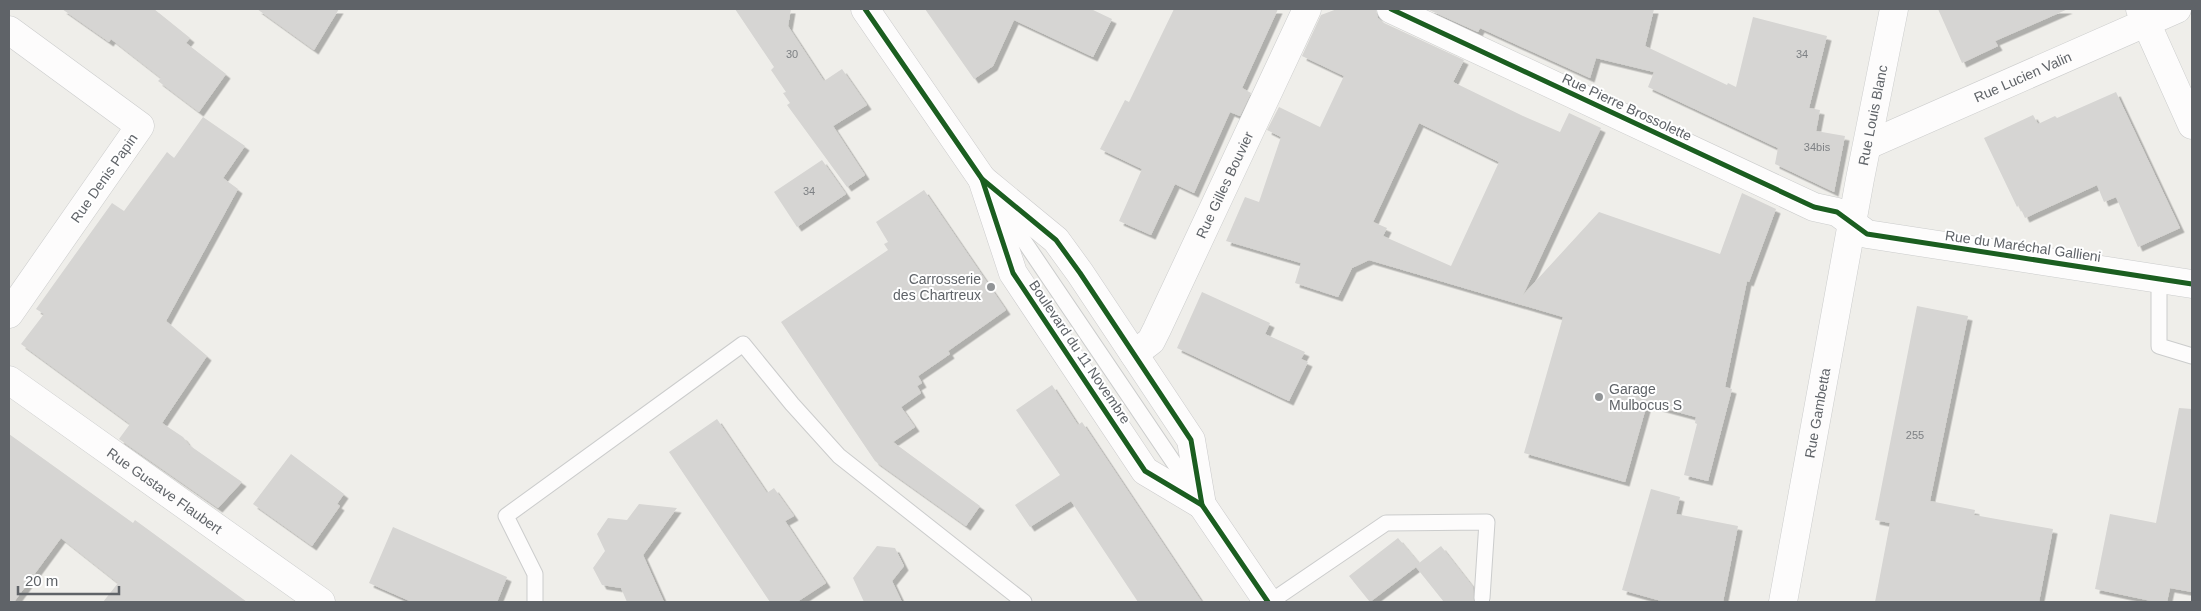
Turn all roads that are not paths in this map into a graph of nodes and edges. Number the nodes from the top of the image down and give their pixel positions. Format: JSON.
{"nodes":[{"id":1,"x":865,"y":9,"type":"edge"},
{"id":2,"x":1307,"y":9,"type":"edge"},
{"id":3,"x":1391,"y":9,"type":"edge"},
{"id":4,"x":1894,"y":9,"type":"edge"},
{"id":5,"x":2177,"y":9,"type":"edge"},
{"id":6,"x":2144,"y":16,"type":"edge"},
{"id":7,"x":9,"y":30,"type":"edge"},
{"id":8,"x":2192,"y":124,"type":"edge"},
{"id":9,"x":1868,"y":145,"type":"junction"},
{"id":10,"x":982,"y":179,"type":"junction"},
{"id":11,"x":1854,"y":223,"type":"junction"},
{"id":12,"x":2159,"y":278,"type":"junction"},
{"id":13,"x":2192,"y":284,"type":"edge"},
{"id":14,"x":9,"y":314,"type":"edge"},
{"id":15,"x":1134,"y":354,"type":"junction"},
{"id":16,"x":2192,"y":356,"type":"edge"},
{"id":17,"x":9,"y":380,"type":"edge"},
{"id":18,"x":1202,"y":505,"type":"junction"},
{"id":19,"x":1482,"y":598,"type":"dead end"},
{"id":20,"x":321,"y":602,"type":"edge"},
{"id":21,"x":535,"y":602,"type":"edge"},
{"id":22,"x":1024,"y":602,"type":"edge"},
{"id":23,"x":1269,"y":602,"type":"edge"},
{"id":24,"x":1783,"y":602,"type":"edge"}],
"edges":[{"from":1,"to":10,"type":"street","name":"Boulevard du 11 Novembre"},
{"from":2,"to":15,"type":"street","name":"Rue Gilles Bouvier"},
{"from":3,"to":11,"type":"street","name":"Rue Pierre Brossolette"},
{"from":4,"to":9,"type":"street","name":"Rue Louis Blanc"},
{"from":5,"to":6,"type":"street","name":"Rue Lucien Valin"},
{"from":6,"to":8,"type":"street"},
{"from":6,"to":9,"type":"street","name":"Rue Lucien Valin"},
{"from":7,"to":14,"type":"street","name":"Rue Denis Papin"},
{"from":9,"to":11,"type":"street","name":"Rue Louis Blanc"},
{"from":10,"to":15,"type":"street","name":"Boulevard du 11 Novembre"},
{"from":10,"to":18,"type":"street","name":"Boulevard du 11 Novembre"},
{"from":11,"to":12,"type":"street","name":"Rue du Maréchal Gallieni"},
{"from":11,"to":24,"type":"street","name":"Rue Gambetta"},
{"from":12,"to":13,"type":"street","name":"Rue du Maréchal Gallieni"},
{"from":12,"to":16,"type":"lane"},
{"from":15,"to":18,"type":"street","name":"Boulevard du 11 Novembre"},
{"from":17,"to":20,"type":"street","name":"Rue Gustave Flaubert"},
{"from":18,"to":23,"type":"street","name":"Boulevard du 11 Novembre"},
{"from":19,"to":23,"type":"lane"},
{"from":21,"to":22,"type":"lane"}]}
